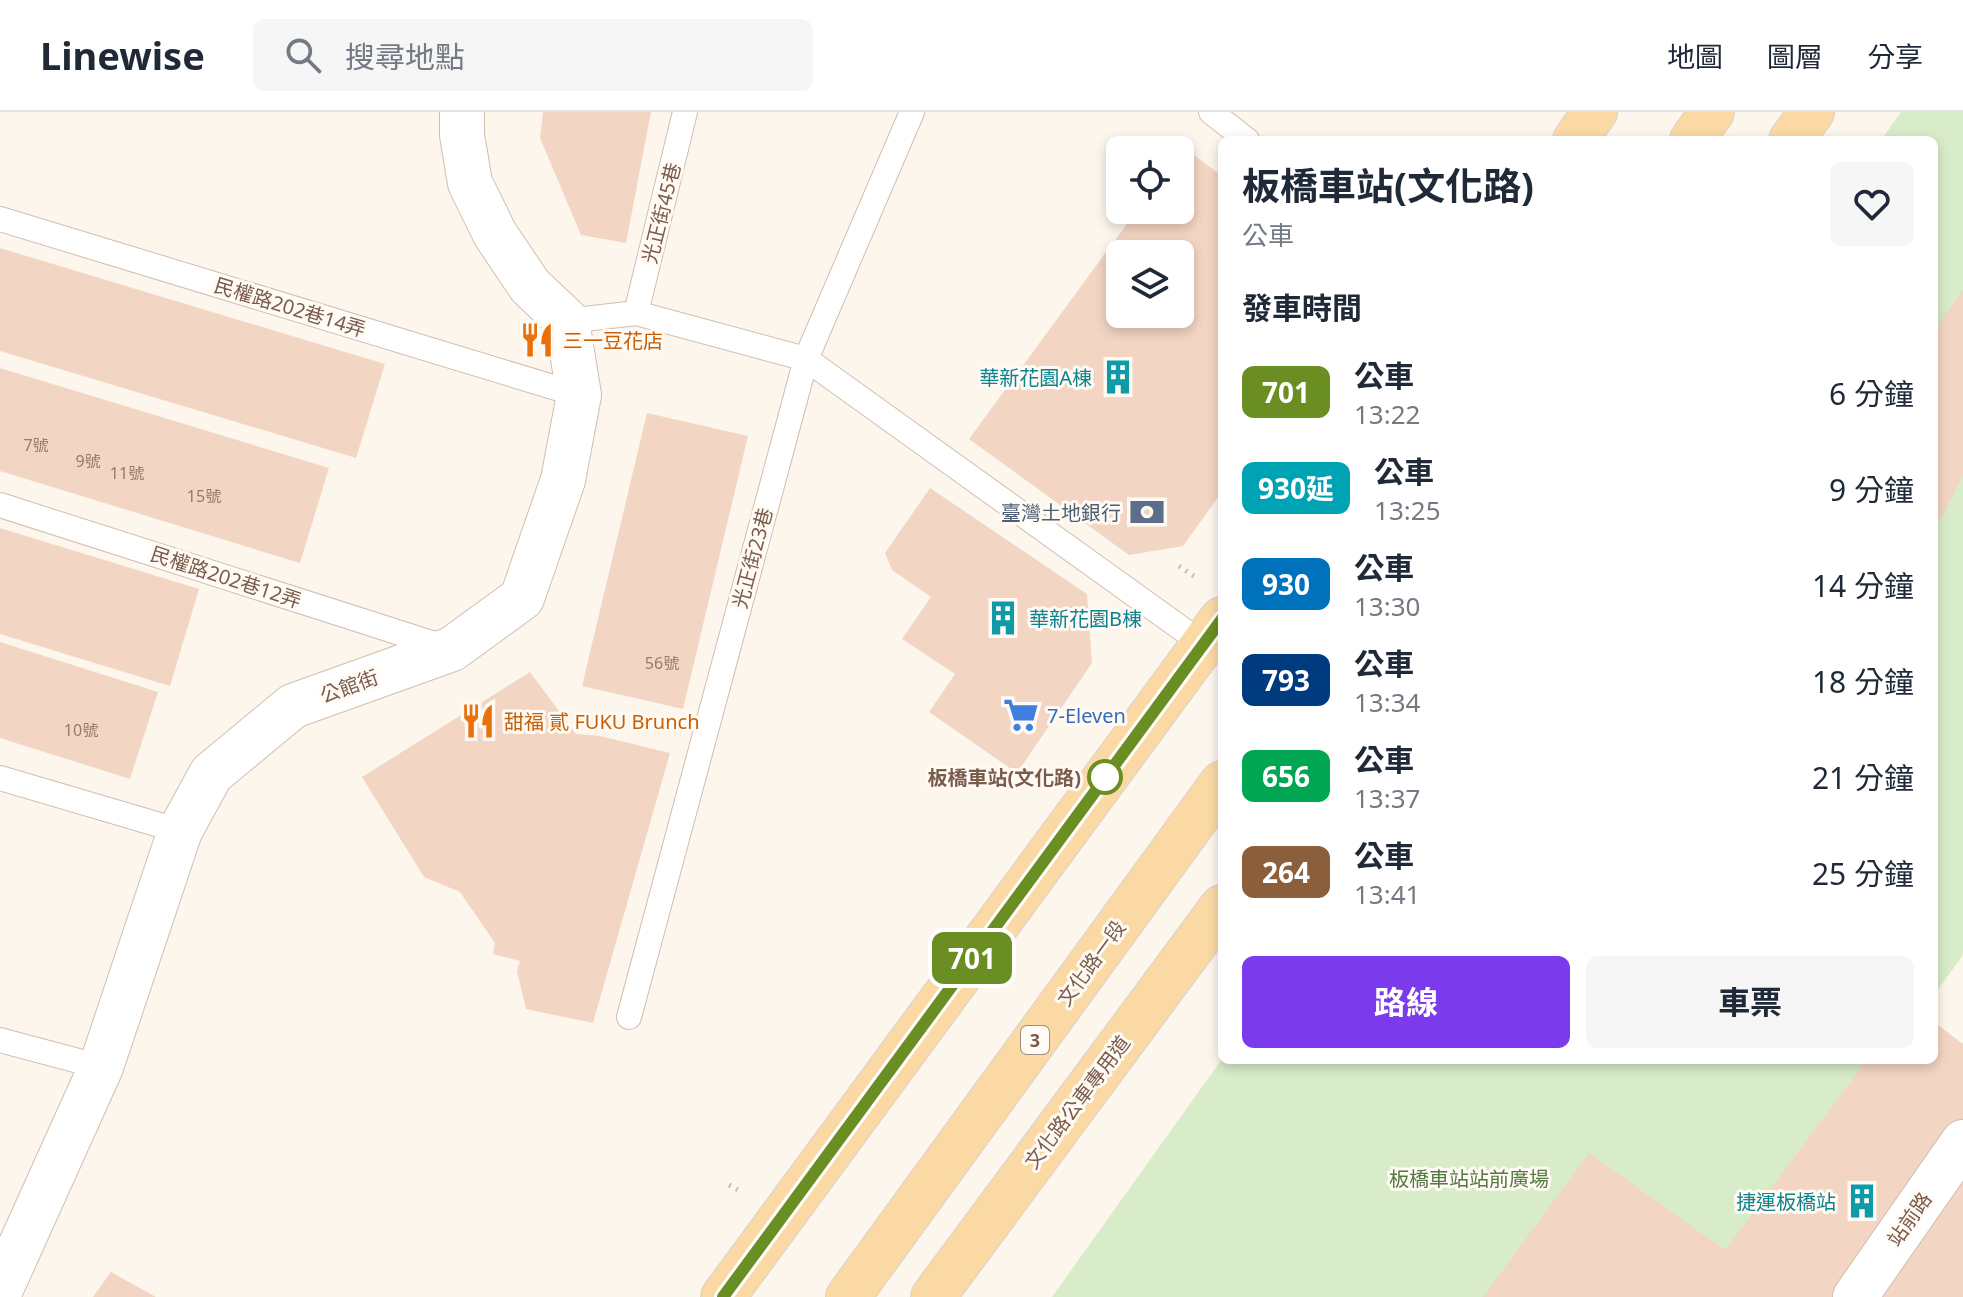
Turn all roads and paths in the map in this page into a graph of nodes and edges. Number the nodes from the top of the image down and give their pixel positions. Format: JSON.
{"nodes":[{"id":1,"x":462,"y":112,"type":"edge"},
{"id":2,"x":685,"y":112,"type":"edge"},
{"id":3,"x":912,"y":112,"type":"edge"},
{"id":4,"x":1211,"y":112,"type":"edge"},
{"id":5,"x":1595,"y":112,"type":"edge"},
{"id":6,"x":1712,"y":112,"type":"edge"},
{"id":7,"x":1812,"y":112,"type":"edge"},
{"id":8,"x":1242,"y":136,"type":"edge"},
{"id":9,"x":1578,"y":136,"type":"edge"},
{"id":10,"x":1695,"y":136,"type":"edge"},
{"id":11,"x":1794,"y":136,"type":"edge"},
{"id":12,"x":0,"y":219,"type":"edge"},
{"id":13,"x":636,"y":313,"type":"junction"},
{"id":14,"x":567,"y":321,"type":"junction"},
{"id":15,"x":806,"y":359,"type":"junction"},
{"id":16,"x":579,"y":395,"type":"junction"},
{"id":17,"x":0,"y":505,"type":"edge"},
{"id":18,"x":1213,"y":631,"type":"edge"},
{"id":19,"x":452,"y":649,"type":"junction"},
{"id":20,"x":0,"y":778,"type":"edge"},
{"id":21,"x":1218,"y":788,"type":"edge"},
{"id":22,"x":180,"y":831,"type":"junction"},
{"id":23,"x":1218,"y":912,"type":"edge"},
{"id":24,"x":629,"y":1017,"type":"dead end"},
{"id":25,"x":0,"y":1040,"type":"edge"},
{"id":26,"x":101,"y":1067,"type":"junction"},
{"id":27,"x":1963,"y":1142,"type":"edge"},
{"id":28,"x":0,"y":1291,"type":"edge"},
{"id":29,"x":723,"y":1297,"type":"edge"},
{"id":30,"x":848,"y":1297,"type":"edge"},
{"id":31,"x":933,"y":1297,"type":"edge"},
{"id":32,"x":1855,"y":1297,"type":"edge"}],
"edges":[{"from":1,"to":14,"type":"street"},
{"from":2,"to":13,"type":"lane","name":"光正街45巷"},
{"from":3,"to":15,"type":"lane","name":"光正街23巷"},
{"from":4,"to":8,"type":"lane"},
{"from":5,"to":9,"type":"main road"},
{"from":6,"to":10,"type":"main road"},
{"from":7,"to":11,"type":"main road"},
{"from":12,"to":16,"type":"lane","name":"民權路202巷14弄"},
{"from":13,"to":14,"type":"lane"},
{"from":13,"to":15,"type":"lane"},
{"from":14,"to":16,"type":"street","name":"公館街"},
{"from":15,"to":18,"type":"lane"},
{"from":15,"to":24,"type":"lane","name":"光正街23巷"},
{"from":16,"to":19,"type":"street","name":"公館街"},
{"from":17,"to":19,"type":"lane","name":"民權路202巷12弄"},
{"from":18,"to":29,"type":"main road"},
{"from":19,"to":22,"type":"street","name":"公館街"},
{"from":20,"to":22,"type":"lane"},
{"from":21,"to":30,"type":"main road","name":"文化路一段","number":"3"},
{"from":22,"to":26,"type":"street","name":"公館街"},
{"from":23,"to":31,"type":"main road","name":"文化路公車專用道"},
{"from":25,"to":26,"type":"lane"},
{"from":26,"to":28,"type":"street","name":"公館街"},
{"from":27,"to":32,"type":"street","name":"站前路"}]}
